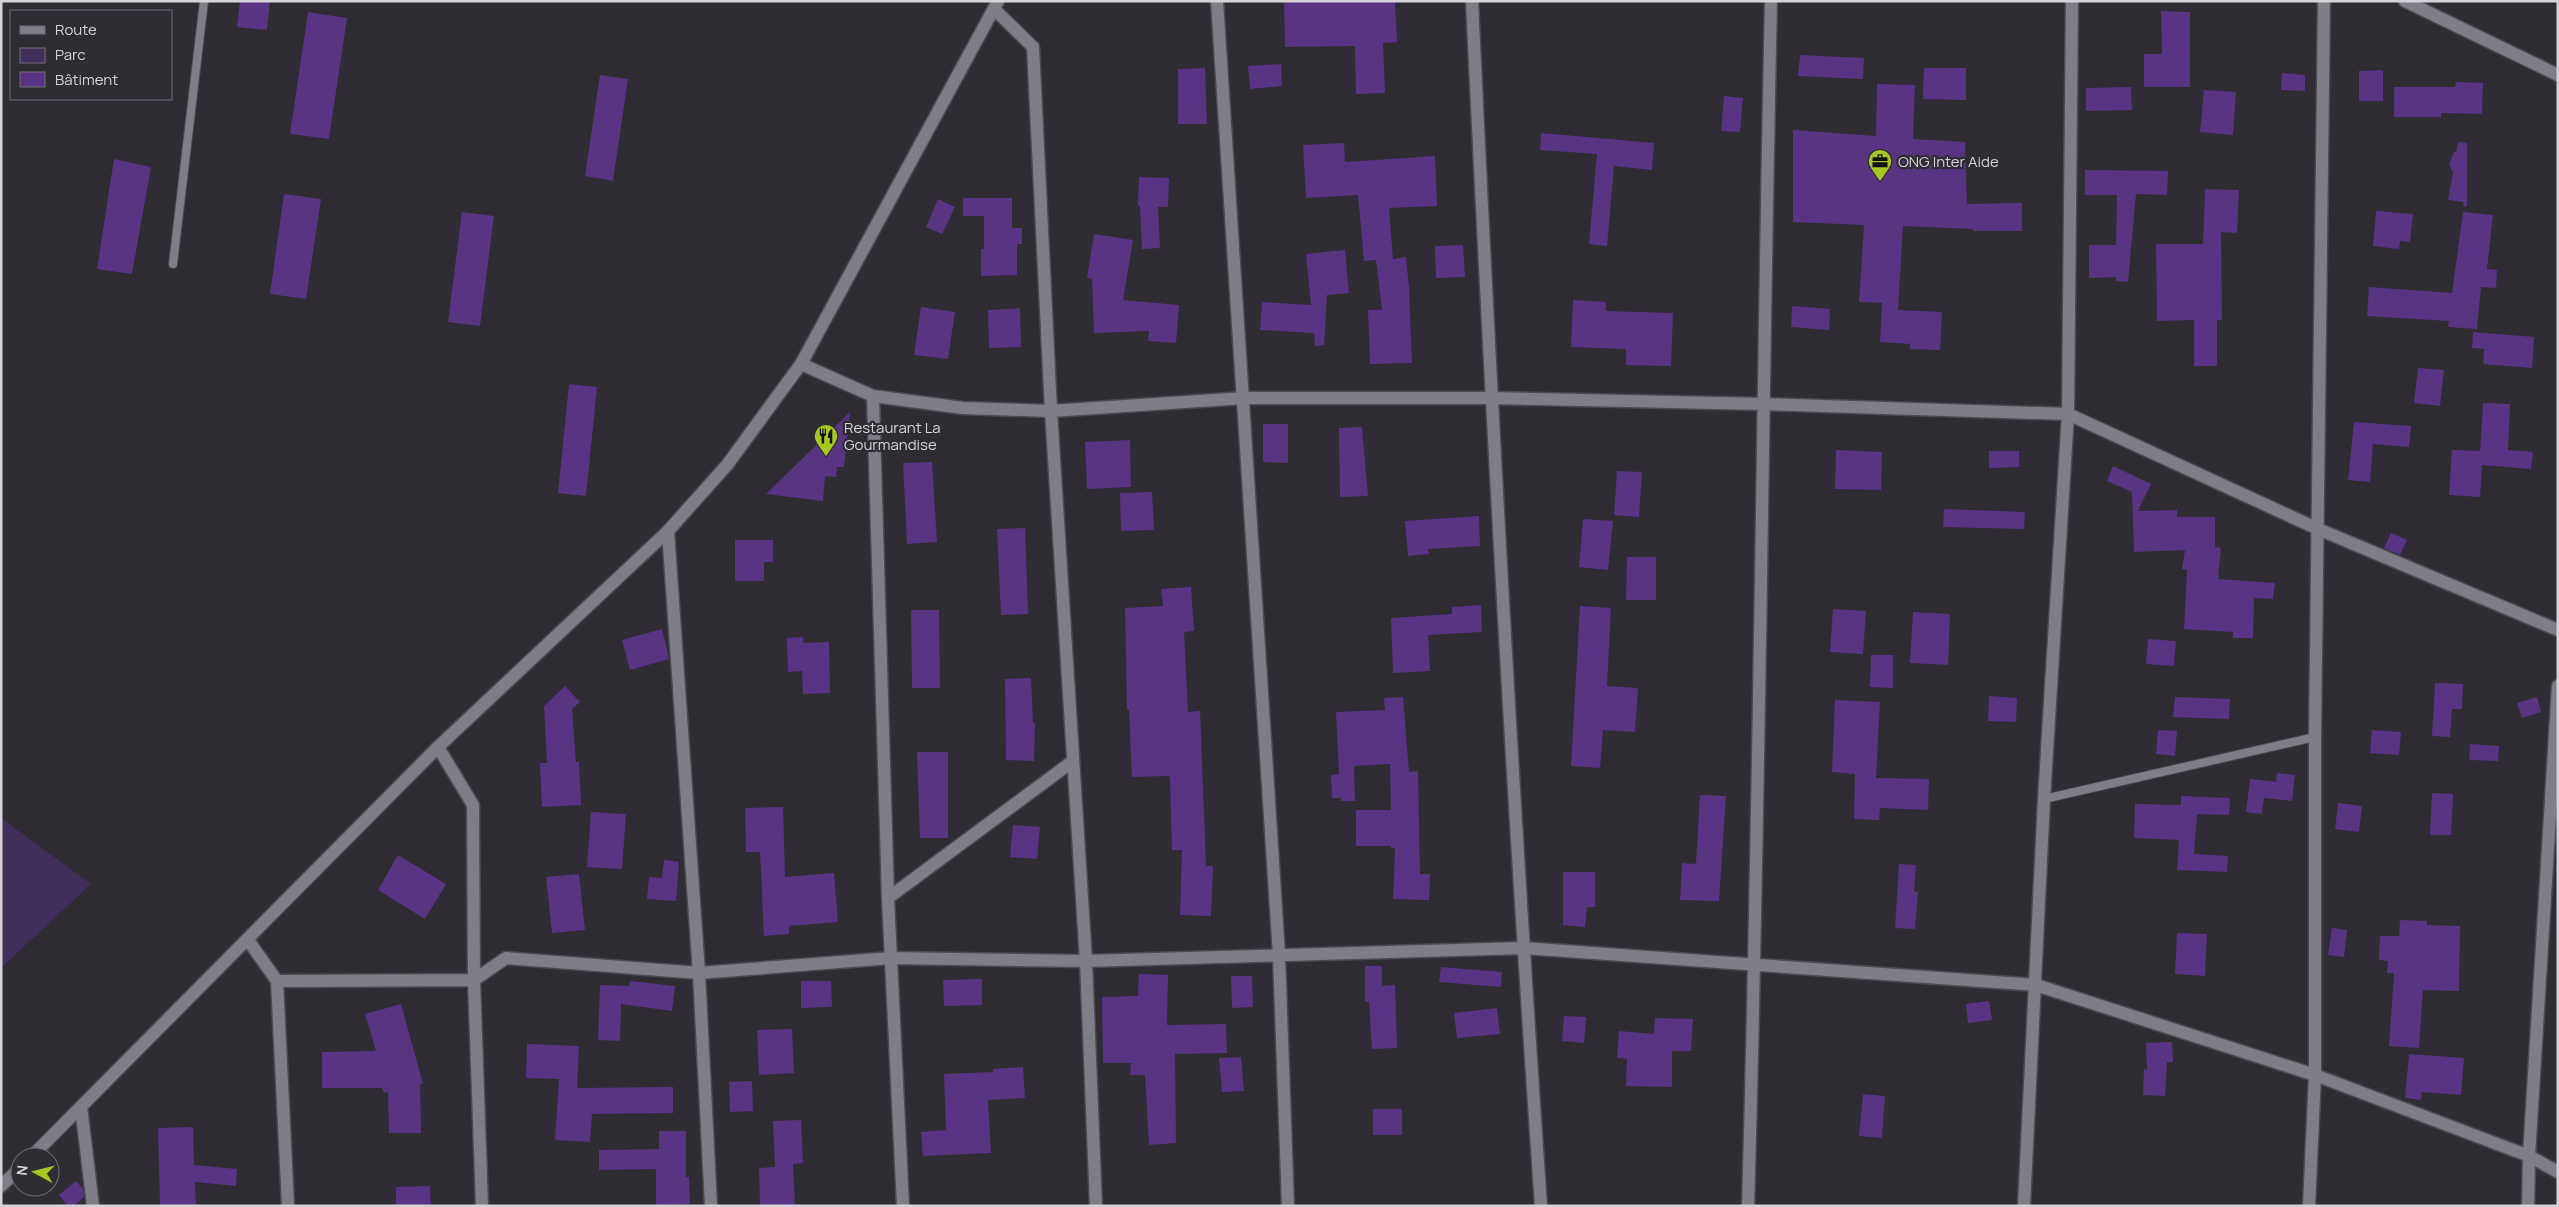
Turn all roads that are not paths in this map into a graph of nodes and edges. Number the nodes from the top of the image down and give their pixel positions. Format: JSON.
{"nodes":[{"id":1,"x":204,"y":1,"type":"edge"},
{"id":2,"x":1217,"y":1,"type":"edge"},
{"id":3,"x":1472,"y":1,"type":"edge"},
{"id":4,"x":1771,"y":1,"type":"edge"},
{"id":5,"x":2072,"y":1,"type":"edge"},
{"id":6,"x":2324,"y":1,"type":"edge"},
{"id":7,"x":2405,"y":1,"type":"edge"},
{"id":8,"x":996,"y":5,"type":"edge"},
{"id":9,"x":2558,"y":75,"type":"edge"},
{"id":10,"x":173,"y":264,"type":"dead end"},
{"id":11,"x":801,"y":364,"type":"junction"},
{"id":12,"x":873,"y":396,"type":"junction"},
{"id":13,"x":1244,"y":398,"type":"junction"},
{"id":14,"x":1491,"y":398,"type":"junction"},
{"id":15,"x":1762,"y":404,"type":"junction"},
{"id":16,"x":1051,"y":411,"type":"junction"},
{"id":17,"x":2068,"y":414,"type":"junction"},
{"id":18,"x":2318,"y":529,"type":"junction"},
{"id":19,"x":668,"y":532,"type":"junction"},
{"id":20,"x":2558,"y":630,"type":"edge"},
{"id":21,"x":2558,"y":686,"type":"edge"},
{"id":22,"x":2316,"y":737,"type":"junction"},
{"id":23,"x":438,"y":747,"type":"junction"},
{"id":24,"x":1073,"y":761,"type":"junction"},
{"id":25,"x":2044,"y":799,"type":"junction"},
{"id":26,"x":888,"y":898,"type":"junction"},
{"id":27,"x":248,"y":940,"type":"junction"},
{"id":28,"x":1523,"y":948,"type":"junction"},
{"id":29,"x":1279,"y":955,"type":"junction"},
{"id":30,"x":891,"y":958,"type":"junction"},
{"id":31,"x":1086,"y":961,"type":"junction"},
{"id":32,"x":1755,"y":966,"type":"junction"},
{"id":33,"x":699,"y":973,"type":"junction"},
{"id":34,"x":474,"y":980,"type":"junction"},
{"id":35,"x":277,"y":981,"type":"junction"},
{"id":36,"x":2036,"y":985,"type":"junction"},
{"id":37,"x":2315,"y":1075,"type":"junction"},
{"id":38,"x":81,"y":1107,"type":"junction"},
{"id":39,"x":41,"y":1147,"type":"edge"},
{"id":40,"x":2529,"y":1156,"type":"junction"},
{"id":41,"x":2558,"y":1172,"type":"edge"},
{"id":42,"x":93,"y":1206,"type":"edge"},
{"id":43,"x":288,"y":1206,"type":"edge"},
{"id":44,"x":482,"y":1206,"type":"edge"},
{"id":45,"x":712,"y":1206,"type":"edge"},
{"id":46,"x":902,"y":1206,"type":"edge"},
{"id":47,"x":1096,"y":1206,"type":"edge"},
{"id":48,"x":1288,"y":1206,"type":"edge"},
{"id":49,"x":1541,"y":1206,"type":"edge"},
{"id":50,"x":1748,"y":1206,"type":"edge"},
{"id":51,"x":2024,"y":1206,"type":"edge"},
{"id":52,"x":2309,"y":1206,"type":"edge"},
{"id":53,"x":2528,"y":1206,"type":"edge"}],
"edges":[{"from":1,"to":10,"type":"lane"},
{"from":2,"to":13,"type":"street"},
{"from":3,"to":14,"type":"street"},
{"from":4,"to":15,"type":"street"},
{"from":5,"to":17,"type":"street"},
{"from":6,"to":18,"type":"street"},
{"from":7,"to":9,"type":"street"},
{"from":8,"to":11,"type":"street"},
{"from":8,"to":16,"type":"street"},
{"from":11,"to":12,"type":"street"},
{"from":11,"to":19,"type":"street"},
{"from":12,"to":16,"type":"street"},
{"from":12,"to":26,"type":"street"},
{"from":13,"to":14,"type":"street"},
{"from":13,"to":16,"type":"street"},
{"from":13,"to":29,"type":"street"},
{"from":14,"to":15,"type":"street"},
{"from":14,"to":28,"type":"street"},
{"from":15,"to":17,"type":"street"},
{"from":15,"to":32,"type":"street"},
{"from":16,"to":24,"type":"street"},
{"from":17,"to":18,"type":"street"},
{"from":17,"to":25,"type":"street"},
{"from":18,"to":20,"type":"street"},
{"from":18,"to":22,"type":"street"},
{"from":19,"to":23,"type":"street"},
{"from":19,"to":33,"type":"street"},
{"from":21,"to":40,"type":"street"},
{"from":22,"to":25,"type":"lane"},
{"from":22,"to":37,"type":"street"},
{"from":23,"to":27,"type":"street"},
{"from":23,"to":34,"type":"street"},
{"from":24,"to":26,"type":"street"},
{"from":24,"to":31,"type":"street"},
{"from":25,"to":36,"type":"street"},
{"from":26,"to":30,"type":"street"},
{"from":27,"to":35,"type":"street"},
{"from":27,"to":38,"type":"street"},
{"from":28,"to":29,"type":"street"},
{"from":28,"to":32,"type":"street"},
{"from":28,"to":49,"type":"street"},
{"from":29,"to":31,"type":"street"},
{"from":29,"to":48,"type":"street"},
{"from":30,"to":31,"type":"street"},
{"from":30,"to":33,"type":"street"},
{"from":30,"to":46,"type":"street"},
{"from":31,"to":47,"type":"street"},
{"from":32,"to":36,"type":"street"},
{"from":32,"to":50,"type":"street"},
{"from":33,"to":34,"type":"street"},
{"from":33,"to":45,"type":"street"},
{"from":34,"to":35,"type":"street"},
{"from":34,"to":44,"type":"street"},
{"from":35,"to":43,"type":"street"},
{"from":36,"to":37,"type":"street"},
{"from":36,"to":51,"type":"street"},
{"from":37,"to":40,"type":"street"},
{"from":37,"to":52,"type":"street"},
{"from":38,"to":39,"type":"street"},
{"from":38,"to":42,"type":"street"},
{"from":40,"to":41,"type":"street"},
{"from":40,"to":53,"type":"street"}]}
